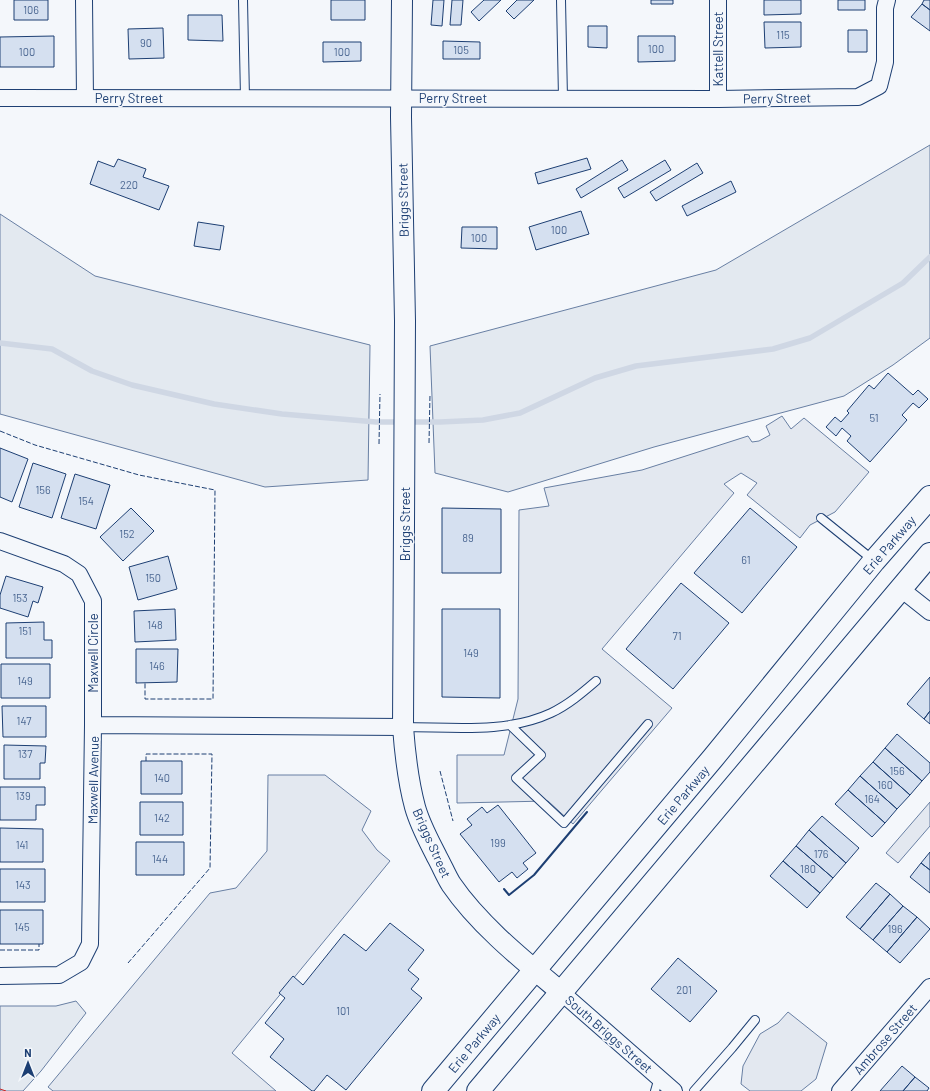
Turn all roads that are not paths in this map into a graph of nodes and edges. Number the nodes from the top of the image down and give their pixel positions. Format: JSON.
{"nodes":[{"id":1,"x":84,"y":0,"type":"edge"},
{"id":2,"x":243,"y":0,"type":"edge"},
{"id":3,"x":402,"y":0,"type":"edge"},
{"id":4,"x":561,"y":0,"type":"edge"},
{"id":5,"x":718,"y":0,"type":"edge"},
{"id":6,"x":887,"y":0,"type":"edge"},
{"id":7,"x":0,"y":98,"type":"edge"},
{"id":8,"x":85,"y":98,"type":"junction"},
{"id":9,"x":245,"y":98,"type":"junction"},
{"id":10,"x":402,"y":98,"type":"junction"},
{"id":11,"x":563,"y":98,"type":"junction"},
{"id":12,"x":718,"y":99,"type":"junction"},
{"id":13,"x":930,"y":497,"type":"edge"},
{"id":14,"x":821,"y":518,"type":"dead end"},
{"id":15,"x":0,"y":542,"type":"edge"},
{"id":16,"x":930,"y":554,"type":"edge"},
{"id":17,"x":874,"y":561,"type":"junction"},
{"id":18,"x":901,"y":589,"type":"junction"},
{"id":19,"x":930,"y":612,"type":"edge"},
{"id":20,"x":596,"y":681,"type":"dead end"},
{"id":21,"x":93,"y":724,"type":"junction"},
{"id":22,"x":510,"y":724,"type":"junction"},
{"id":23,"x":648,"y":724,"type":"dead end"},
{"id":24,"x":403,"y":727,"type":"junction"},
{"id":25,"x":535,"y":970,"type":"junction"},
{"id":26,"x":0,"y":976,"type":"edge"},
{"id":27,"x":930,"y":987,"type":"edge"},
{"id":28,"x":561,"y":992,"type":"junction"},
{"id":29,"x":755,"y":1020,"type":"dead end"},
{"id":30,"x":657,"y":1084,"type":"edge"},
{"id":31,"x":433,"y":1091,"type":"edge"},
{"id":32,"x":478,"y":1091,"type":"edge"},
{"id":33,"x":674,"y":1091,"type":"edge"},
{"id":34,"x":694,"y":1091,"type":"edge"},
{"id":35,"x":840,"y":1091,"type":"edge"}],
"edges":[{"from":1,"to":8,"type":"street"},
{"from":2,"to":9,"type":"lane"},
{"from":3,"to":10,"type":"street","name":"Briggs Street"},
{"from":4,"to":11,"type":"lane"},
{"from":5,"to":12,"type":"street","name":"Kattell Street"},
{"from":6,"to":12,"type":"street","name":"Perry Street"},
{"from":7,"to":8,"type":"street","name":"Perry Street"},
{"from":8,"to":9,"type":"street","name":"Perry Street"},
{"from":9,"to":10,"type":"street","name":"Perry Street"},
{"from":10,"to":11,"type":"street","name":"Perry Street"},
{"from":10,"to":24,"type":"street","name":"Briggs Street"},
{"from":11,"to":12,"type":"street","name":"Perry Street"},
{"from":13,"to":17,"type":"main road","name":"Erie Parkway"},
{"from":14,"to":17,"type":"lane"},
{"from":15,"to":21,"type":"street","name":"Maxwell Circle"},
{"from":16,"to":18,"type":"main road"},
{"from":17,"to":25,"type":"main road","name":"Erie Parkway"},
{"from":18,"to":19,"type":"street"},
{"from":18,"to":28,"type":"main road"},
{"from":20,"to":22,"type":"lane"},
{"from":21,"to":24,"type":"street","name":"Maxwell Avenue"},
{"from":21,"to":26,"type":"street","name":"Maxwell Avenue"},
{"from":22,"to":23,"type":"lane"},
{"from":22,"to":24,"type":"lane"},
{"from":24,"to":25,"type":"street","name":"Briggs Street"},
{"from":25,"to":28,"type":"street","name":"Briggs Street"},
{"from":25,"to":31,"type":"main road","name":"Erie Parkway"},
{"from":27,"to":35,"type":"street","name":"Ambrose Street"},
{"from":28,"to":30,"type":"street","name":"South Briggs Street"},
{"from":28,"to":32,"type":"main road"},
{"from":29,"to":34,"type":"lane"},
{"from":30,"to":33,"type":"street","name":"South Briggs Street"}]}
